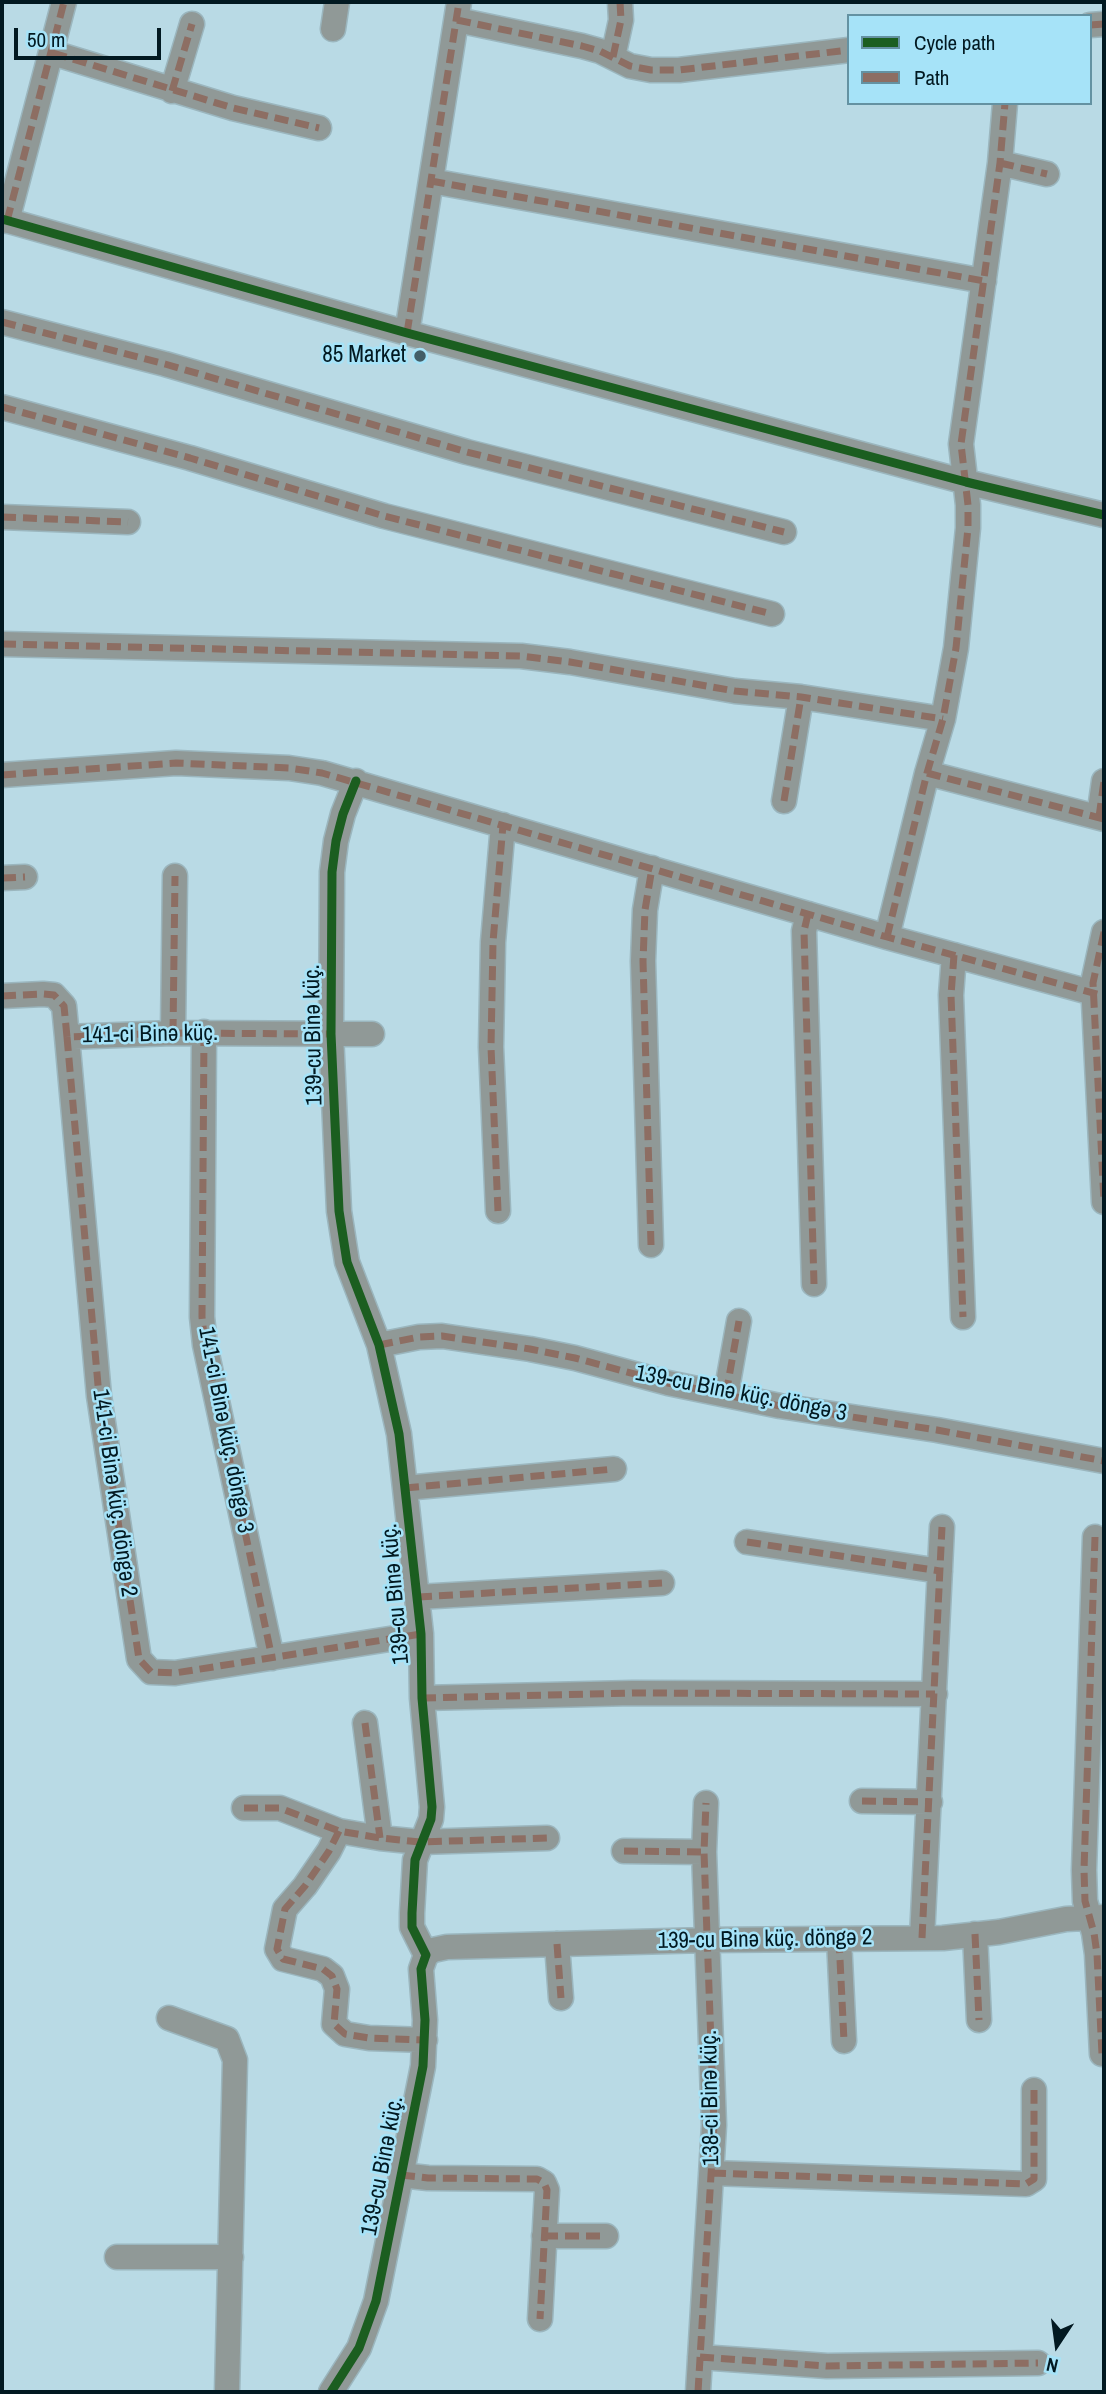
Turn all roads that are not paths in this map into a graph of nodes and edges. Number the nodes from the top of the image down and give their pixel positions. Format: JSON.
{"nodes":[{"id":1,"x":64,"y":2,"type":"edge"},
{"id":2,"x":337,"y":2,"type":"edge"},
{"id":3,"x":620,"y":2,"type":"edge"},
{"id":4,"x":458,"y":11,"type":"edge"},
{"id":5,"x":192,"y":24,"type":"dead end"},
{"id":6,"x":333,"y":29,"type":"dead end"},
{"id":7,"x":847,"y":50,"type":"edge"},
{"id":8,"x":53,"y":53,"type":"junction"},
{"id":9,"x":613,"y":57,"type":"junction"},
{"id":10,"x":172,"y":91,"type":"junction"},
{"id":11,"x":1005,"y":105,"type":"edge"},
{"id":12,"x":318,"y":128,"type":"dead end"},
{"id":13,"x":1000,"y":163,"type":"junction"},
{"id":14,"x":1046,"y":174,"type":"dead end"},
{"id":15,"x":431,"y":181,"type":"junction"},
{"id":16,"x":5,"y":220,"type":"edge"},
{"id":17,"x":984,"y":281,"type":"junction"},
{"id":18,"x":2,"y":322,"type":"edge"},
{"id":19,"x":407,"y":334,"type":"junction"},
{"id":20,"x":2,"y":407,"type":"edge"},
{"id":21,"x":966,"y":482,"type":"junction"},
{"id":22,"x":1104,"y":515,"type":"edge"},
{"id":23,"x":2,"y":517,"type":"edge"},
{"id":24,"x":128,"y":522,"type":"dead end"},
{"id":25,"x":784,"y":532,"type":"dead end"},
{"id":26,"x":772,"y":614,"type":"dead end"},
{"id":27,"x":2,"y":644,"type":"edge"},
{"id":28,"x":801,"y":697,"type":"junction"},
{"id":29,"x":943,"y":719,"type":"junction"},
{"id":30,"x":927,"y":773,"type":"junction"},
{"id":31,"x":2,"y":775,"type":"edge"},
{"id":32,"x":1104,"y":781,"type":"edge"},
{"id":33,"x":356,"y":782,"type":"junction"},
{"id":34,"x":784,"y":801,"type":"dead end"},
{"id":35,"x":1102,"y":818,"type":"edge"},
{"id":36,"x":503,"y":825,"type":"junction"},
{"id":37,"x":652,"y":868,"type":"junction"},
{"id":38,"x":175,"y":876,"type":"dead end"},
{"id":39,"x":808,"y":914,"type":"junction"},
{"id":40,"x":1104,"y":932,"type":"edge"},
{"id":41,"x":887,"y":937,"type":"junction"},
{"id":42,"x":954,"y":955,"type":"junction"},
{"id":43,"x":1099,"y":995,"type":"edge"},
{"id":44,"x":2,"y":996,"type":"edge"},
{"id":45,"x":173,"y":1032,"type":"junction"},
{"id":46,"x":204,"y":1032,"type":"junction"},
{"id":47,"x":331,"y":1034,"type":"junction"},
{"id":48,"x":372,"y":1034,"type":"dead end"},
{"id":49,"x":67,"y":1037,"type":"junction"},
{"id":50,"x":1104,"y":1202,"type":"edge"},
{"id":51,"x":498,"y":1211,"type":"dead end"},
{"id":52,"x":651,"y":1245,"type":"dead end"},
{"id":53,"x":814,"y":1284,"type":"dead end"},
{"id":54,"x":962,"y":1317,"type":"dead end"},
{"id":55,"x":740,"y":1321,"type":"dead end"},
{"id":56,"x":379,"y":1345,"type":"junction"},
{"id":57,"x":726,"y":1394,"type":"junction"},
{"id":58,"x":1104,"y":1461,"type":"edge"},
{"id":59,"x":614,"y":1469,"type":"dead end"},
{"id":60,"x":405,"y":1488,"type":"junction"},
{"id":61,"x":942,"y":1527,"type":"dead end"},
{"id":62,"x":1094,"y":1537,"type":"dead end"},
{"id":63,"x":747,"y":1542,"type":"dead end"},
{"id":64,"x":940,"y":1571,"type":"junction"},
{"id":65,"x":662,"y":1583,"type":"dead end"},
{"id":66,"x":418,"y":1597,"type":"junction"},
{"id":67,"x":421,"y":1634,"type":"junction"},
{"id":68,"x":272,"y":1658,"type":"junction"},
{"id":69,"x":935,"y":1694,"type":"junction"},
{"id":70,"x":422,"y":1698,"type":"junction"},
{"id":71,"x":365,"y":1723,"type":"dead end"},
{"id":72,"x":862,"y":1801,"type":"dead end"},
{"id":73,"x":930,"y":1802,"type":"junction"},
{"id":74,"x":706,"y":1803,"type":"dead end"},
{"id":75,"x":244,"y":1808,"type":"dead end"},
{"id":76,"x":339,"y":1831,"type":"junction"},
{"id":77,"x":380,"y":1838,"type":"junction"},
{"id":78,"x":547,"y":1838,"type":"dead end"},
{"id":79,"x":420,"y":1842,"type":"junction"},
{"id":80,"x":624,"y":1851,"type":"dead end"},
{"id":81,"x":704,"y":1852,"type":"junction"},
{"id":82,"x":1096,"y":1917,"type":"edge"},
{"id":83,"x":975,"y":1934,"type":"junction"},
{"id":84,"x":922,"y":1938,"type":"junction"},
{"id":85,"x":839,"y":1939,"type":"junction"},
{"id":86,"x":707,"y":1940,"type":"junction"},
{"id":87,"x":557,"y":1944,"type":"junction"},
{"id":88,"x":426,"y":1955,"type":"junction"},
{"id":89,"x":561,"y":1998,"type":"dead end"},
{"id":90,"x":169,"y":2018,"type":"dead end"},
{"id":91,"x":979,"y":2020,"type":"dead end"},
{"id":92,"x":425,"y":2040,"type":"junction"},
{"id":93,"x":844,"y":2041,"type":"dead end"},
{"id":94,"x":1102,"y":2053,"type":"dead end"},
{"id":95,"x":1034,"y":2090,"type":"dead end"},
{"id":96,"x":712,"y":2173,"type":"junction"},
{"id":97,"x":401,"y":2175,"type":"junction"},
{"id":98,"x":544,"y":2236,"type":"junction"},
{"id":99,"x":606,"y":2236,"type":"dead end"},
{"id":100,"x":117,"y":2257,"type":"dead end"},
{"id":101,"x":231,"y":2258,"type":"junction"},
{"id":102,"x":540,"y":2319,"type":"dead end"},
{"id":103,"x":699,"y":2357,"type":"junction"},
{"id":104,"x":1038,"y":2363,"type":"dead end"},
{"id":105,"x":227,"y":2392,"type":"edge"},
{"id":106,"x":331,"y":2392,"type":"edge"},
{"id":107,"x":698,"y":2392,"type":"edge"}],
"edges":[{"from":1,"to":8,"type":"street"},
{"from":2,"to":6,"type":"street"},
{"from":3,"to":9,"type":"street"},
{"from":4,"to":9,"type":"street"},
{"from":4,"to":15,"type":"street"},
{"from":5,"to":10,"type":"street"},
{"from":7,"to":9,"type":"street"},
{"from":8,"to":10,"type":"street"},
{"from":8,"to":16,"type":"street"},
{"from":10,"to":12,"type":"street"},
{"from":11,"to":13,"type":"street"},
{"from":13,"to":14,"type":"street"},
{"from":13,"to":17,"type":"street"},
{"from":15,"to":17,"type":"street"},
{"from":15,"to":19,"type":"street"},
{"from":16,"to":19,"type":"street"},
{"from":17,"to":21,"type":"street"},
{"from":18,"to":25,"type":"street"},
{"from":19,"to":21,"type":"street"},
{"from":20,"to":26,"type":"street"},
{"from":21,"to":22,"type":"street"},
{"from":21,"to":29,"type":"street"},
{"from":23,"to":24,"type":"street"},
{"from":27,"to":28,"type":"street"},
{"from":28,"to":29,"type":"street"},
{"from":28,"to":34,"type":"street"},
{"from":29,"to":30,"type":"street"},
{"from":30,"to":35,"type":"street"},
{"from":30,"to":41,"type":"street"},
{"from":31,"to":33,"type":"street"},
{"from":32,"to":35,"type":"street"},
{"from":33,"to":36,"type":"street"},
{"from":33,"to":47,"type":"street","name":"139-cu Binə küç."},
{"from":36,"to":37,"type":"street"},
{"from":36,"to":51,"type":"street"},
{"from":37,"to":39,"type":"street"},
{"from":37,"to":52,"type":"street"},
{"from":38,"to":45,"type":"street"},
{"from":39,"to":41,"type":"street"},
{"from":39,"to":53,"type":"street"},
{"from":40,"to":43,"type":"street"},
{"from":41,"to":42,"type":"street"},
{"from":42,"to":43,"type":"street"},
{"from":42,"to":54,"type":"street"},
{"from":43,"to":50,"type":"street"},
{"from":44,"to":49,"type":"street","name":"141-ci Binə küç."},
{"from":45,"to":46,"type":"street","name":"141-ci Binə küç."},
{"from":45,"to":49,"type":"street","name":"141-ci Binə küç."},
{"from":46,"to":47,"type":"street","name":"141-ci Binə küç."},
{"from":46,"to":68,"type":"street","name":"141-ci Binə küç. döngə 3"},
{"from":47,"to":48,"type":"street","name":"141-ci Binə küç."},
{"from":47,"to":56,"type":"street","name":"139-cu Binə küç."},
{"from":49,"to":68,"type":"street","name":"141-ci Binə küç. döngə 2"},
{"from":55,"to":57,"type":"street"},
{"from":56,"to":57,"type":"street","name":"139-cu Binə küç. döngə 3"},
{"from":56,"to":60,"type":"street","name":"139-cu Binə küç."},
{"from":57,"to":58,"type":"street","name":"139-cu Binə küç. döngə 3"},
{"from":59,"to":60,"type":"street"},
{"from":60,"to":66,"type":"street","name":"139-cu Binə küç."},
{"from":61,"to":64,"type":"street"},
{"from":62,"to":82,"type":"street"},
{"from":63,"to":64,"type":"street"},
{"from":64,"to":69,"type":"street"},
{"from":65,"to":66,"type":"street"},
{"from":66,"to":67,"type":"street","name":"139-cu Binə küç."},
{"from":67,"to":68,"type":"street","name":"141-ci Binə küç. döngə 2"},
{"from":67,"to":70,"type":"street","name":"139-cu Binə küç."},
{"from":69,"to":70,"type":"street"},
{"from":69,"to":73,"type":"street"},
{"from":70,"to":79,"type":"street","name":"139-cu Binə küç."},
{"from":71,"to":77,"type":"street"},
{"from":72,"to":73,"type":"street"},
{"from":73,"to":84,"type":"street"},
{"from":74,"to":81,"type":"street","name":"138-ci Binə küç."},
{"from":75,"to":76,"type":"street"},
{"from":76,"to":77,"type":"street"},
{"from":76,"to":92,"type":"street"},
{"from":77,"to":79,"type":"street"},
{"from":78,"to":79,"type":"street"},
{"from":79,"to":88,"type":"street","name":"139-cu Binə küç."},
{"from":80,"to":81,"type":"street"},
{"from":81,"to":86,"type":"street","name":"138-ci Binə küç."},
{"from":82,"to":83,"type":"street","name":"139-cu Binə küç. döngə 2"},
{"from":82,"to":94,"type":"street"},
{"from":83,"to":84,"type":"street","name":"139-cu Binə küç. döngə 2"},
{"from":83,"to":91,"type":"street"},
{"from":84,"to":85,"type":"street","name":"139-cu Binə küç. döngə 2"},
{"from":85,"to":86,"type":"street","name":"139-cu Binə küç. döngə 2"},
{"from":85,"to":93,"type":"street"},
{"from":86,"to":87,"type":"street","name":"139-cu Binə küç. döngə 2"},
{"from":86,"to":96,"type":"street","name":"138-ci Binə küç."},
{"from":87,"to":88,"type":"street","name":"139-cu Binə küç. döngə 2"},
{"from":87,"to":89,"type":"street"},
{"from":88,"to":92,"type":"street","name":"139-cu Binə küç."},
{"from":90,"to":101,"type":"street"},
{"from":92,"to":97,"type":"street","name":"139-cu Binə küç."},
{"from":95,"to":96,"type":"street"},
{"from":96,"to":103,"type":"street","name":"138-ci Binə küç."},
{"from":97,"to":98,"type":"street"},
{"from":97,"to":106,"type":"street","name":"139-cu Binə küç."},
{"from":98,"to":99,"type":"street"},
{"from":98,"to":102,"type":"street"},
{"from":100,"to":101,"type":"street"},
{"from":101,"to":105,"type":"street"},
{"from":103,"to":104,"type":"street"},
{"from":103,"to":107,"type":"street","name":"138-ci Binə küç."}]}
